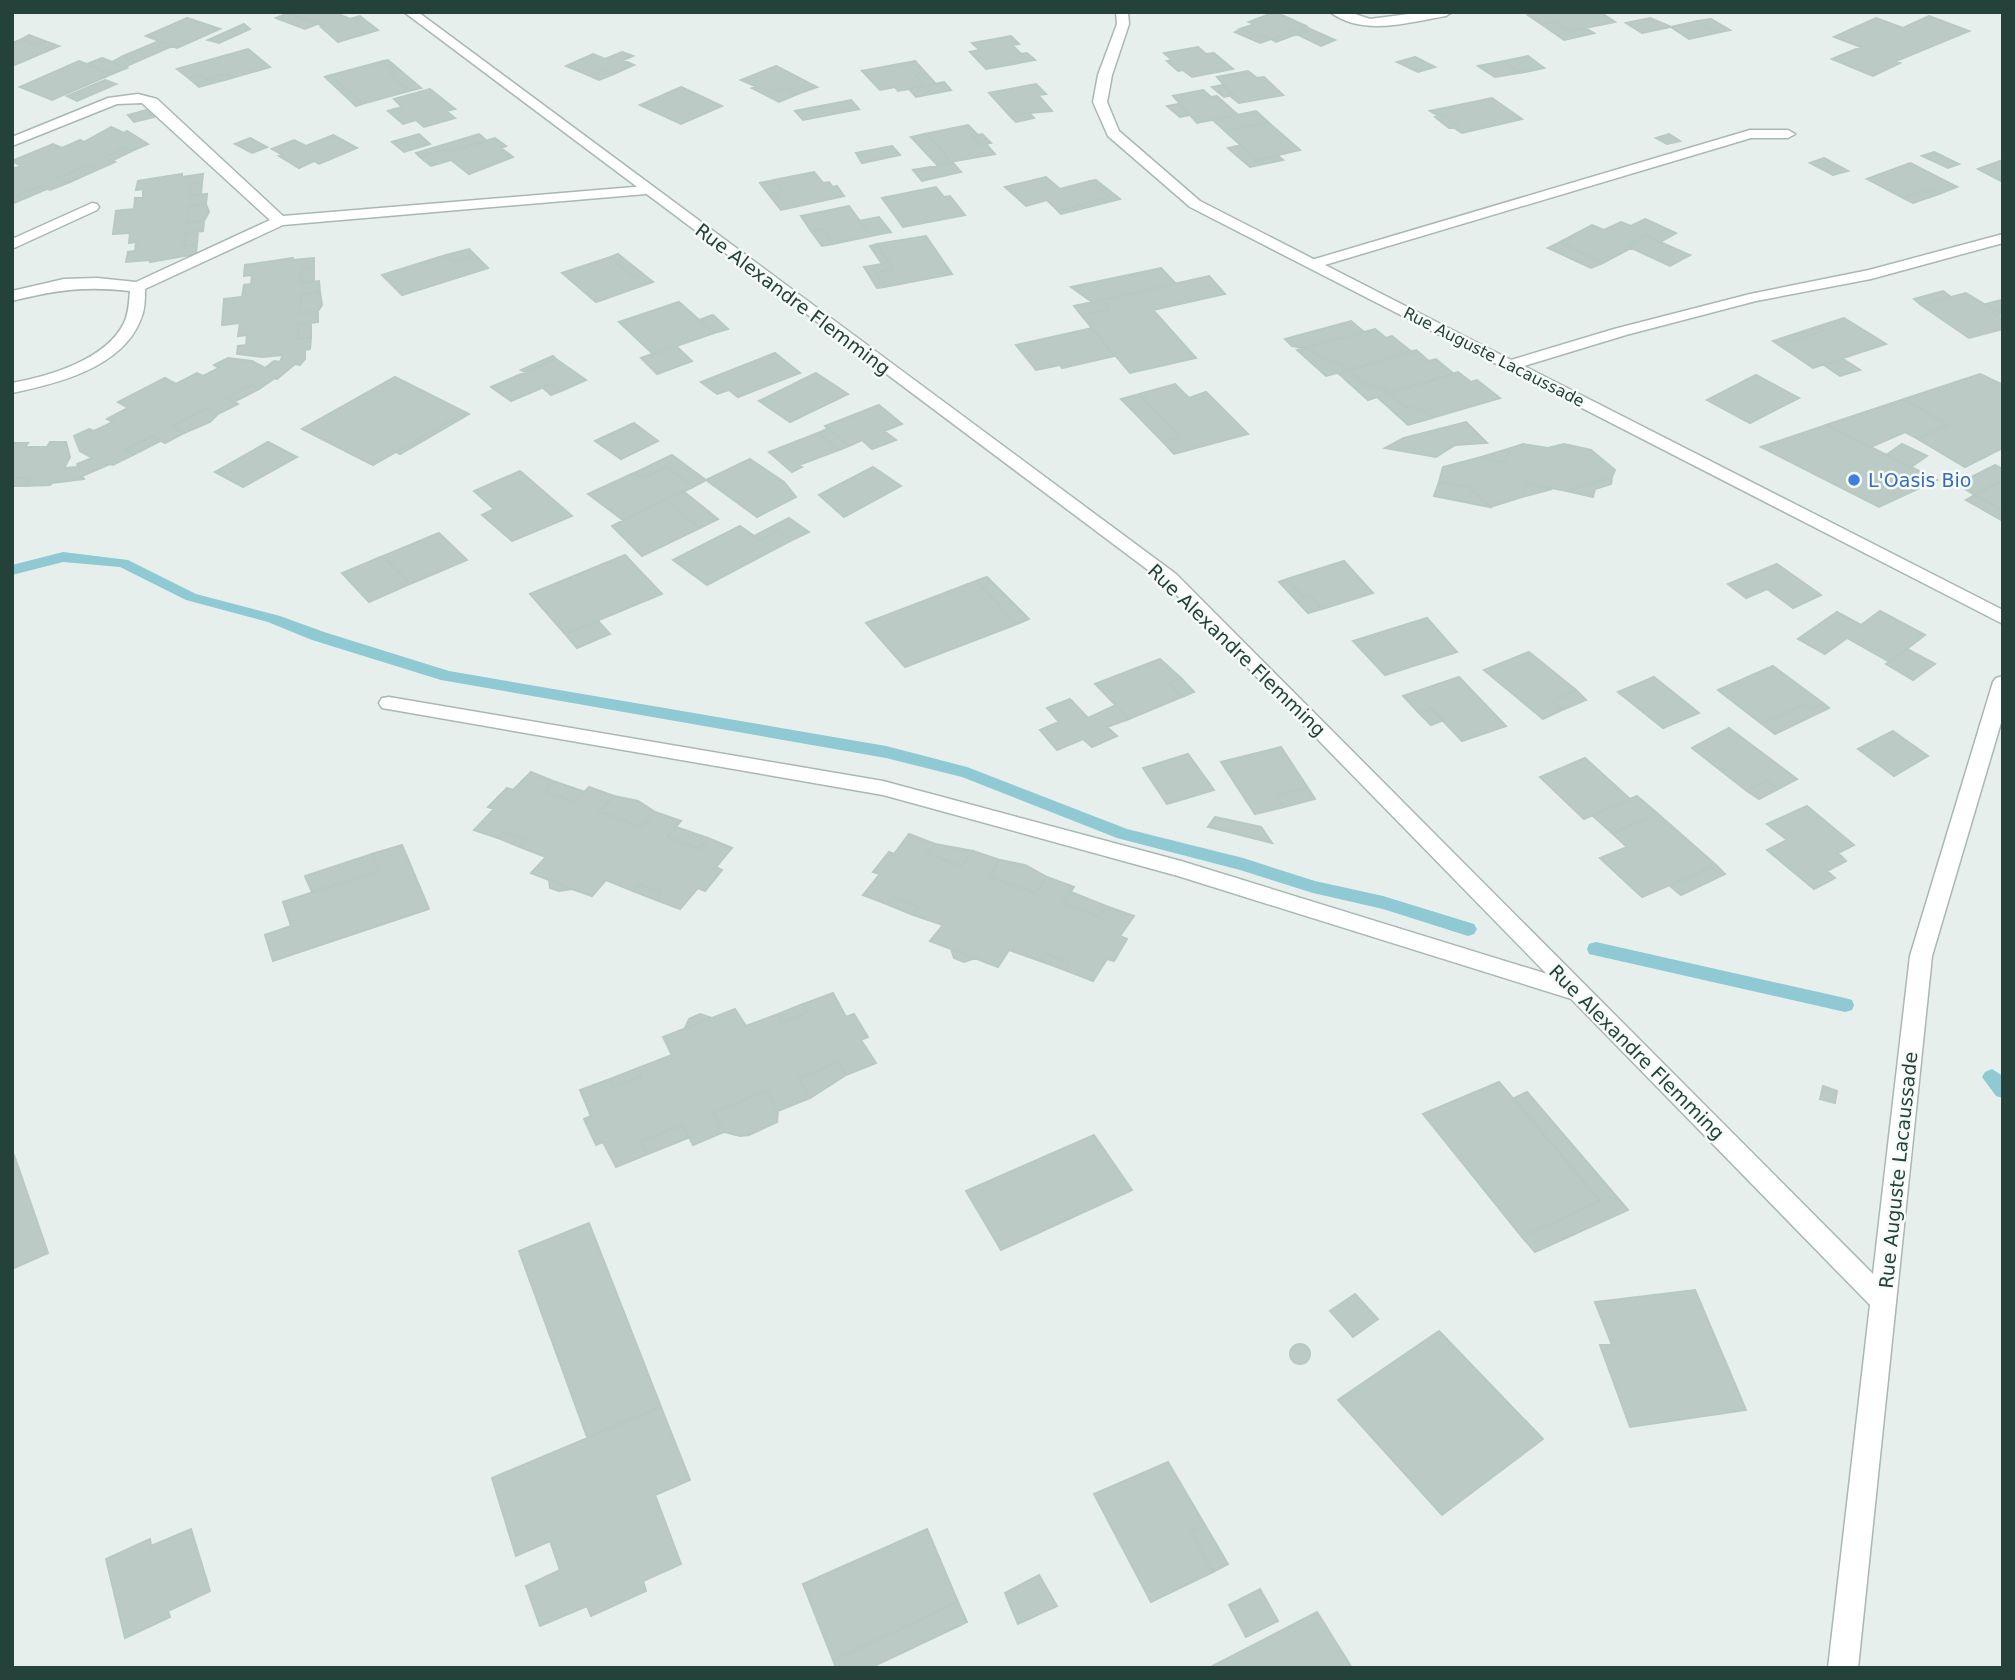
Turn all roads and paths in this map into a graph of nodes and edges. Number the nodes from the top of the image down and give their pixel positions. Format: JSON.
{"nodes":[{"id":1,"x":410,"y":12,"type":"edge"},
{"id":2,"x":1122,"y":12,"type":"edge"},
{"id":3,"x":1336,"y":12,"type":"edge"},
{"id":4,"x":1446,"y":12,"type":"edge"},
{"id":5,"x":1788,"y":134,"type":"dead end"},
{"id":6,"x":12,"y":142,"type":"edge"},
{"id":7,"x":646,"y":190,"type":"junction"},
{"id":8,"x":92,"y":207,"type":"dead end"},
{"id":9,"x":280,"y":220,"type":"junction"},
{"id":10,"x":2003,"y":238,"type":"edge"},
{"id":11,"x":12,"y":245,"type":"edge"},
{"id":12,"x":1313,"y":264,"type":"junction"},
{"id":13,"x":138,"y":287,"type":"junction"},
{"id":14,"x":12,"y":296,"type":"edge"},
{"id":15,"x":1510,"y":365,"type":"junction"},
{"id":16,"x":12,"y":388,"type":"edge"},
{"id":17,"x":2003,"y":618,"type":"edge"},
{"id":18,"x":2003,"y":682,"type":"edge"},
{"id":19,"x":389,"y":703,"type":"dead end"},
{"id":20,"x":1578,"y":992,"type":"junction"},
{"id":21,"x":1885,"y":1303,"type":"junction"},
{"id":22,"x":1843,"y":1668,"type":"edge"}],
"edges":[{"from":1,"to":7,"type":"street","name":"Rue Alexandre Flemming"},
{"from":2,"to":12,"type":"street","name":"Rue Auguste Lacaussade"},
{"from":3,"to":4,"type":"street"},
{"from":5,"to":12,"type":"street"},
{"from":6,"to":9,"type":"street"},
{"from":7,"to":9,"type":"street"},
{"from":7,"to":20,"type":"street","name":"Rue Alexandre Flemming"},
{"from":8,"to":11,"type":"street"},
{"from":9,"to":13,"type":"street"},
{"from":10,"to":15,"type":"street"},
{"from":12,"to":15,"type":"street","name":"Rue Auguste Lacaussade"},
{"from":13,"to":14,"type":"street"},
{"from":13,"to":16,"type":"street"},
{"from":15,"to":17,"type":"street","name":"Rue Auguste Lacaussade"},
{"from":18,"to":21,"type":"street","name":"Rue Auguste Lacaussade"},
{"from":19,"to":20,"type":"street"},
{"from":20,"to":21,"type":"street","name":"Rue Alexandre Flemming"},
{"from":21,"to":22,"type":"street","name":"Rue Auguste Lacaussade"}]}
